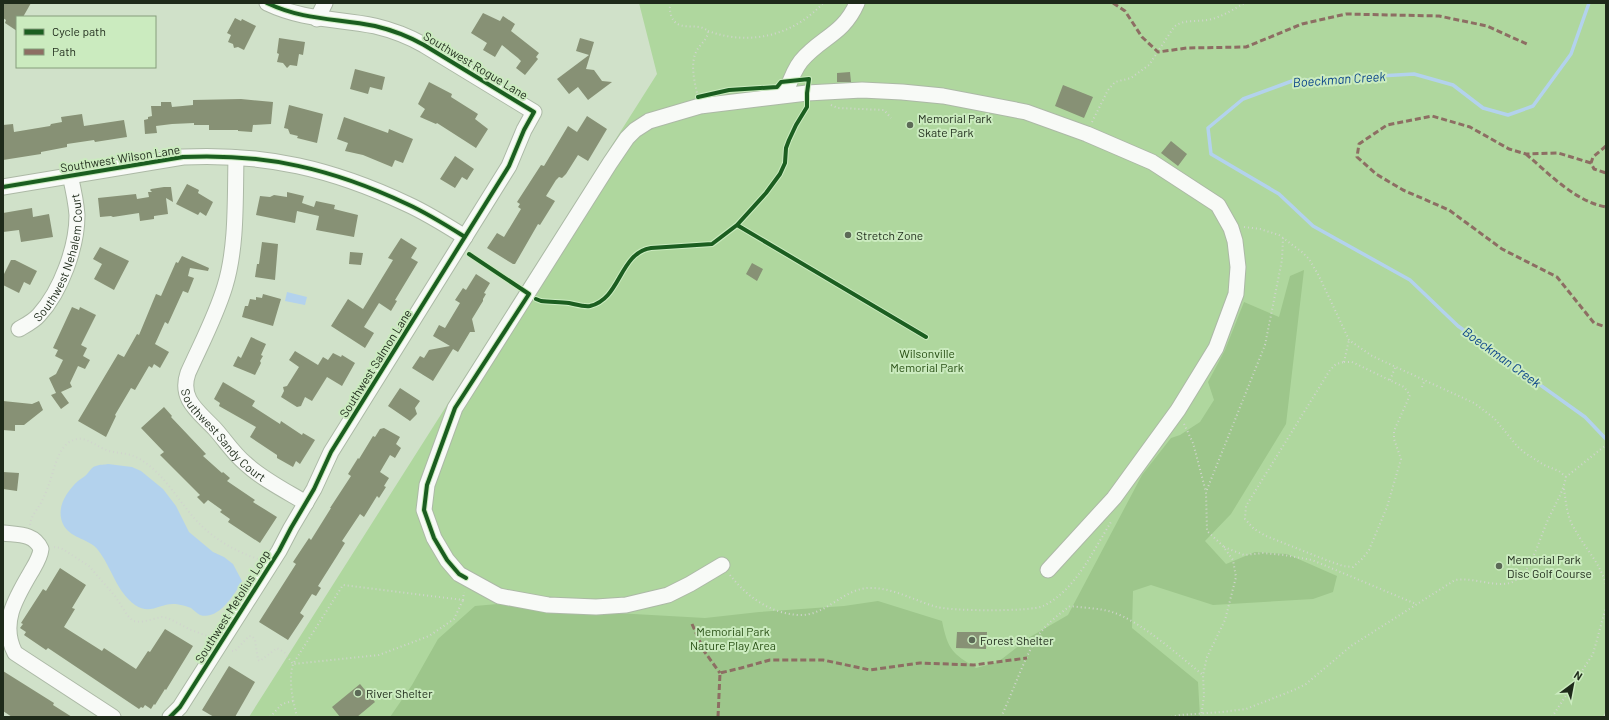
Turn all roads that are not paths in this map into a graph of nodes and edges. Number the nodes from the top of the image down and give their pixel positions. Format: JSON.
{"nodes":[{"id":1,"x":268,"y":3,"type":"edge"},
{"id":2,"x":325,"y":3,"type":"edge"},
{"id":3,"x":857,"y":3,"type":"edge"},
{"id":4,"x":317,"y":19,"type":"junction"},
{"id":5,"x":785,"y":95,"type":"junction"},
{"id":6,"x":534,"y":112,"type":"joint"},
{"id":7,"x":236,"y":158,"type":"junction"},
{"id":8,"x":70,"y":175,"type":"junction"},
{"id":9,"x":3,"y":187,"type":"edge"},
{"id":10,"x":465,"y":237,"type":"junction"},
{"id":11,"x":19,"y":329,"type":"dead end"},
{"id":12,"x":306,"y":503,"type":"junction"},
{"id":13,"x":3,"y":533,"type":"edge"},
{"id":14,"x":722,"y":565,"type":"road end"},
{"id":15,"x":1048,"y":570,"type":"dead end"},
{"id":16,"x":113,"y":717,"type":"edge"},
{"id":17,"x":170,"y":717,"type":"edge"}],
"edges":[{"from":1,"to":4,"type":"street","name":"Southwest Rogue Lane"},
{"from":2,"to":4,"type":"street"},
{"from":3,"to":5,"type":"street"},
{"from":4,"to":6,"type":"street","name":"Southwest Rogue Lane"},
{"from":5,"to":14,"type":"street"},
{"from":5,"to":15,"type":"street"},
{"from":6,"to":10,"type":"street","name":"Southwest Salmon Lane"},
{"from":7,"to":8,"type":"street","name":"Southwest Wilson Lane"},
{"from":7,"to":10,"type":"street","name":"Southwest Wilson Lane"},
{"from":7,"to":12,"type":"street","name":"Southwest Sandy Court"},
{"from":8,"to":9,"type":"street","name":"Southwest Wilson Lane"},
{"from":8,"to":11,"type":"street","name":"Southwest Nehalem Court"},
{"from":10,"to":12,"type":"street","name":"Southwest Salmon Lane"},
{"from":12,"to":17,"type":"street","name":"Southwest Metolius Loop"},
{"from":13,"to":16,"type":"street"}]}
